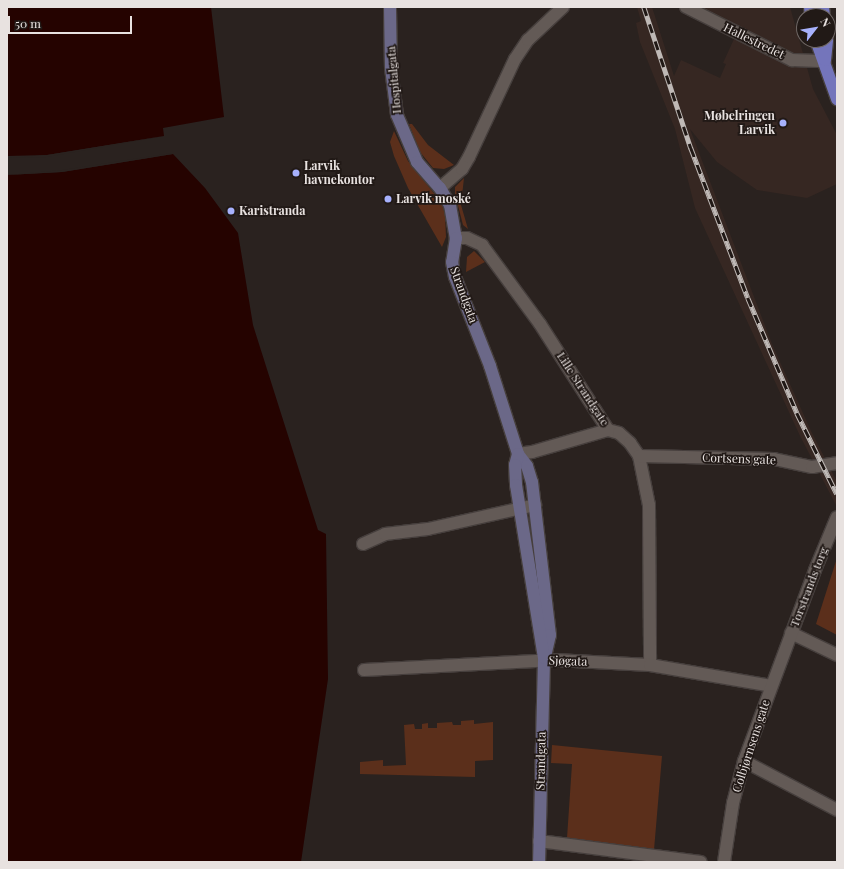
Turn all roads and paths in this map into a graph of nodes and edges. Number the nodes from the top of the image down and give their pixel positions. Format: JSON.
{"nodes":[{"id":1,"x":390,"y":7,"type":"edge"},
{"id":2,"x":563,"y":7,"type":"edge"},
{"id":3,"x":686,"y":7,"type":"edge"},
{"id":4,"x":819,"y":48,"type":"edge"},
{"id":5,"x":826,"y":48,"type":"edge"},
{"id":6,"x":825,"y":61,"type":"junction"},
{"id":7,"x":837,"y":99,"type":"edge"},
{"id":8,"x":440,"y":188,"type":"junction"},
{"id":9,"x":456,"y":238,"type":"junction"},
{"id":10,"x":608,"y":430,"type":"junction"},
{"id":11,"x":518,"y":454,"type":"junction"},
{"id":12,"x":639,"y":456,"type":"junction"},
{"id":13,"x":837,"y":463,"type":"edge"},
{"id":14,"x":535,"y":505,"type":"junction"},
{"id":15,"x":520,"y":507,"type":"junction"},
{"id":16,"x":837,"y":517,"type":"edge"},
{"id":17,"x":363,"y":544,"type":"dead end"},
{"id":18,"x":791,"y":632,"type":"junction"},
{"id":19,"x":837,"y":655,"type":"edge"},
{"id":20,"x":544,"y":660,"type":"junction"},
{"id":21,"x":650,"y":665,"type":"junction"},
{"id":22,"x":364,"y":670,"type":"dead end"},
{"id":23,"x":771,"y":686,"type":"junction"},
{"id":24,"x":744,"y":761,"type":"junction"},
{"id":25,"x":837,"y":810,"type":"edge"},
{"id":26,"x":539,"y":841,"type":"junction"},
{"id":27,"x":538,"y":862,"type":"edge"},
{"id":28,"x":701,"y":862,"type":"edge"},
{"id":29,"x":724,"y":862,"type":"edge"}],
"edges":[{"from":1,"to":8,"type":"main road","name":"Hospitalgata"},
{"from":2,"to":8,"type":"street"},
{"from":3,"to":6,"type":"street","name":"Hallestredet"},
{"from":4,"to":6,"type":"main road"},
{"from":5,"to":6,"type":"main road"},
{"from":6,"to":7,"type":"main road"},
{"from":8,"to":9,"type":"main road","name":"Strandgata"},
{"from":9,"to":10,"type":"street","name":"Lille Strandgate"},
{"from":9,"to":11,"type":"main road","name":"Strandgata"},
{"from":10,"to":11,"type":"street"},
{"from":10,"to":12,"type":"street","name":"Lille Strandgate"},
{"from":11,"to":14,"type":"main road","name":"Strandgata"},
{"from":11,"to":15,"type":"main road","name":"Strandgata"},
{"from":12,"to":13,"type":"street","name":"Cortsens gate"},
{"from":12,"to":21,"type":"street","name":"Lille Strandgate"},
{"from":14,"to":15,"type":"street"},
{"from":14,"to":20,"type":"main road","name":"Strandgata"},
{"from":15,"to":17,"type":"street"},
{"from":15,"to":20,"type":"main road","name":"Strandgata"},
{"from":16,"to":18,"type":"street","name":"Torstrands torg"},
{"from":18,"to":19,"type":"street","name":"Torstrands torg"},
{"from":18,"to":23,"type":"street","name":"Colbjørnsens gate"},
{"from":20,"to":21,"type":"street","name":"Sjøgata"},
{"from":20,"to":22,"type":"street","name":"Sjøgata"},
{"from":20,"to":26,"type":"main road","name":"Strandgata"},
{"from":21,"to":23,"type":"street","name":"Sjøgata"},
{"from":23,"to":24,"type":"street","name":"Colbjørnsens gate"},
{"from":24,"to":25,"type":"street"},
{"from":24,"to":29,"type":"street","name":"Colbjørnsens gate"},
{"from":26,"to":27,"type":"main road","name":"Strandgata"},
{"from":26,"to":28,"type":"street"}]}
